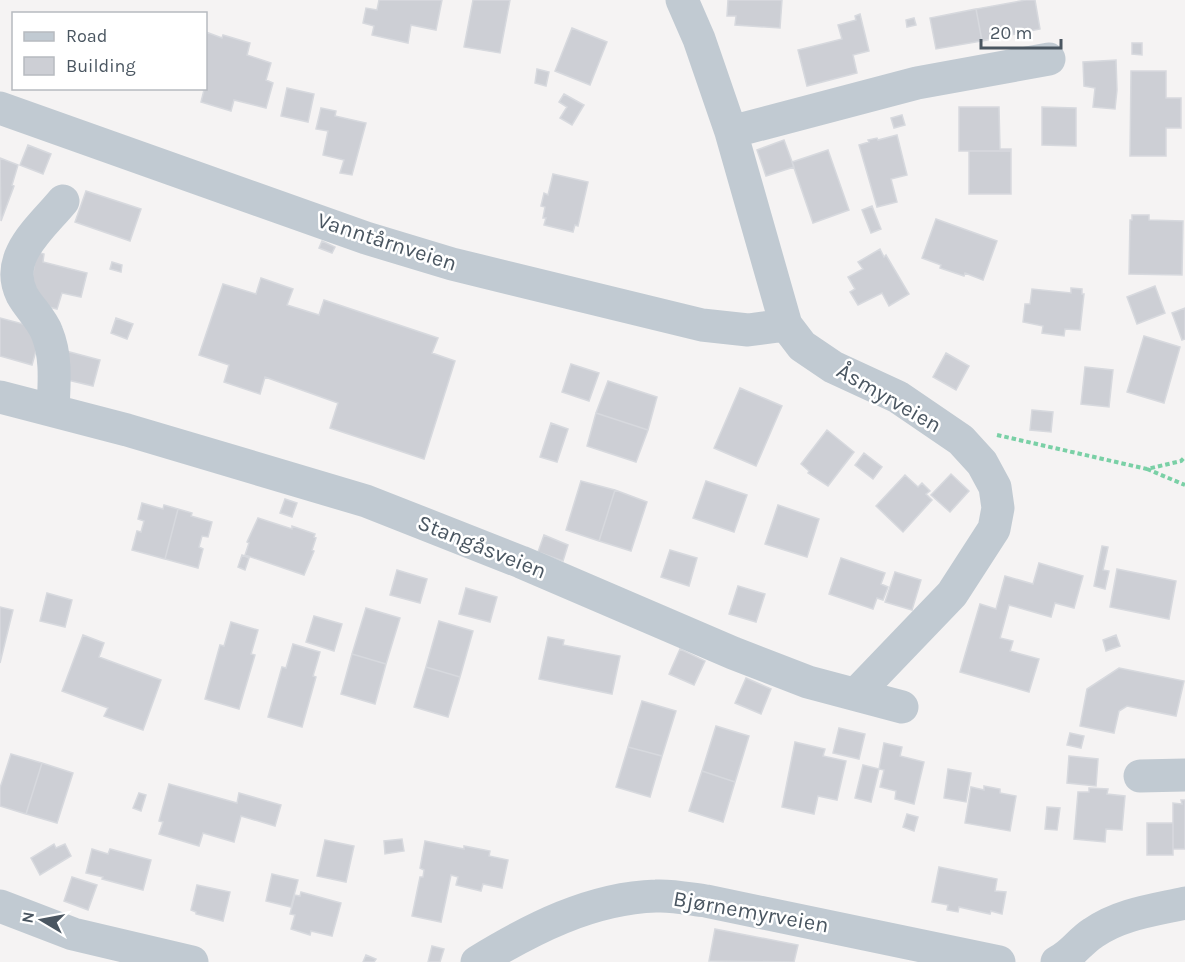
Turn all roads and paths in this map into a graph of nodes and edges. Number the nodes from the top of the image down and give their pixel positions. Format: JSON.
{"nodes":[{"id":1,"x":682,"y":0,"type":"edge"},
{"id":2,"x":1049,"y":59,"type":"dead end"},
{"id":3,"x":0,"y":108,"type":"edge"},
{"id":4,"x":731,"y":132,"type":"junction"},
{"id":5,"x":63,"y":201,"type":"dead end"},
{"id":6,"x":786,"y":326,"type":"junction"},
{"id":7,"x":0,"y":397,"type":"edge"},
{"id":8,"x":53,"y":410,"type":"junction"},
{"id":9,"x":961,"y":440,"type":"junction"},
{"id":10,"x":1183,"y":459,"type":"edge"},
{"id":11,"x":1185,"y":468,"type":"edge"},
{"id":12,"x":1148,"y":469,"type":"junction"},
{"id":13,"x":1185,"y":485,"type":"edge"},
{"id":14,"x":856,"y":694,"type":"junction"},
{"id":15,"x":902,"y":707,"type":"dead end"},
{"id":16,"x":1185,"y":775,"type":"edge"},
{"id":17,"x":1140,"y":776,"type":"dead end"},
{"id":18,"x":1185,"y":903,"type":"edge"},
{"id":19,"x":0,"y":906,"type":"edge"},
{"id":20,"x":192,"y":962,"type":"edge"},
{"id":21,"x":477,"y":962,"type":"edge"},
{"id":22,"x":999,"y":962,"type":"edge"},
{"id":23,"x":1057,"y":962,"type":"edge"}],
"edges":[{"from":1,"to":4,"type":"street","name":"Åsmyrveien"},
{"from":2,"to":4,"type":"street"},
{"from":3,"to":6,"type":"street","name":"Vanntårnveien"},
{"from":4,"to":6,"type":"street","name":"Åsmyrveien"},
{"from":5,"to":8,"type":"street"},
{"from":6,"to":9,"type":"street","name":"Åsmyrveien"},
{"from":7,"to":8,"type":"street","name":"Stangåsveien"},
{"from":8,"to":14,"type":"street","name":"Stangåsveien"},
{"from":9,"to":12,"type":"path"},
{"from":9,"to":14,"type":"street","name":"Åsmyrveien"},
{"from":10,"to":11,"type":"path"},
{"from":10,"to":12,"type":"path"},
{"from":12,"to":13,"type":"path"},
{"from":14,"to":15,"type":"street","name":"Stangåsveien"},
{"from":16,"to":17,"type":"street"},
{"from":18,"to":23,"type":"street"},
{"from":19,"to":20,"type":"street"},
{"from":21,"to":22,"type":"street","name":"Bjørnemyrveien"}]}
